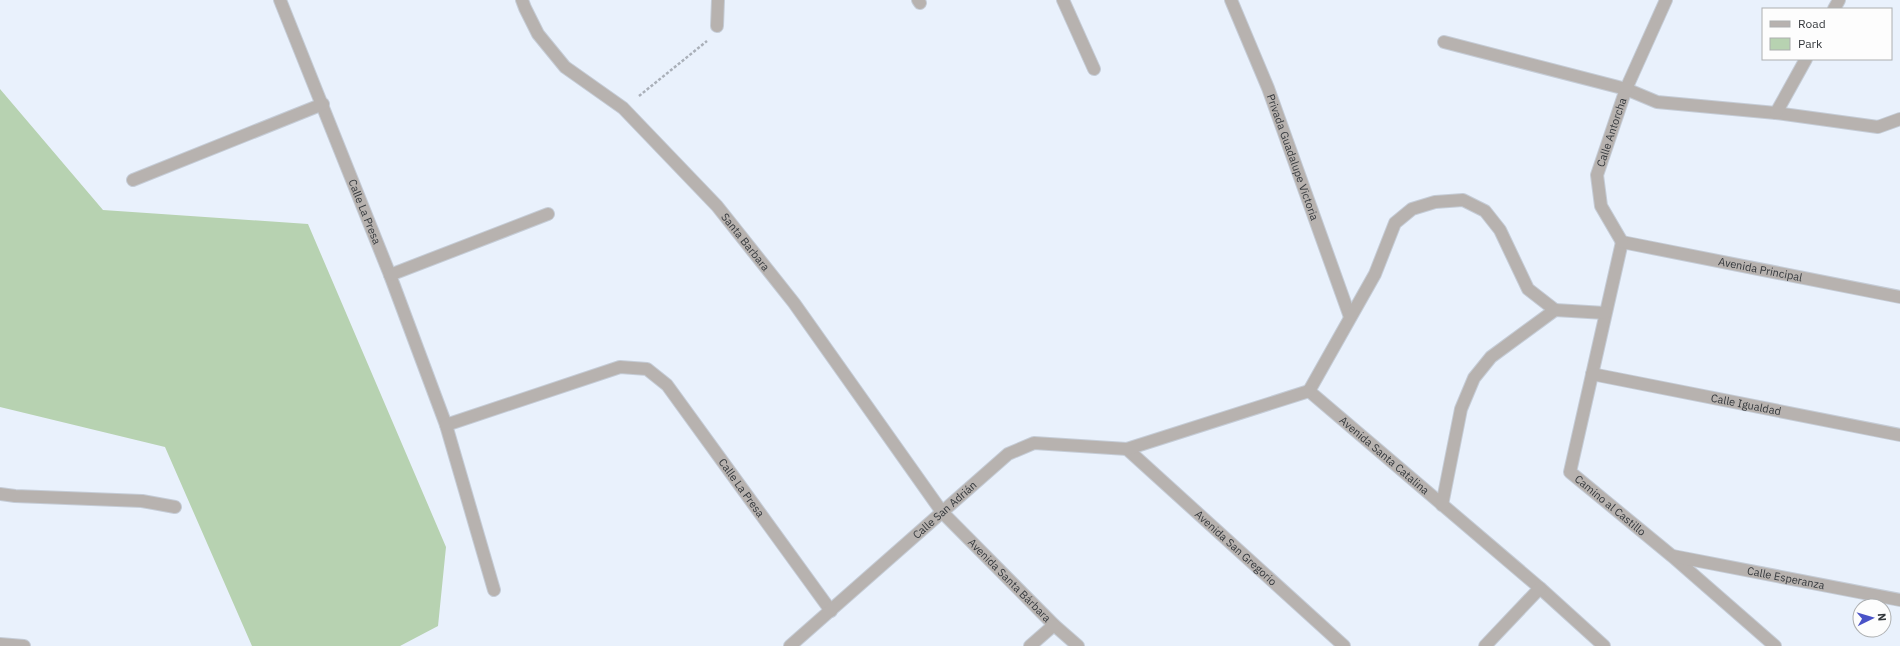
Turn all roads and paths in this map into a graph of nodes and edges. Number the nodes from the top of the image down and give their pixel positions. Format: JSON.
{"nodes":[{"id":1,"x":280,"y":0,"type":"edge"},
{"id":2,"x":522,"y":0,"type":"edge"},
{"id":3,"x":718,"y":0,"type":"edge"},
{"id":4,"x":1063,"y":0,"type":"edge"},
{"id":5,"x":1231,"y":0,"type":"edge"},
{"id":6,"x":1666,"y":0,"type":"edge"},
{"id":7,"x":717,"y":26,"type":"joint"},
{"id":8,"x":1444,"y":42,"type":"dead end"},
{"id":9,"x":1805,"y":60,"type":"edge"},
{"id":10,"x":1094,"y":69,"type":"dead end"},
{"id":11,"x":1626,"y":89,"type":"junction"},
{"id":12,"x":322,"y":104,"type":"junction"},
{"id":13,"x":623,"y":108,"type":"junction"},
{"id":14,"x":1776,"y":113,"type":"junction"},
{"id":15,"x":1900,"y":118,"type":"edge"},
{"id":16,"x":133,"y":180,"type":"dead end"},
{"id":17,"x":548,"y":214,"type":"dead end"},
{"id":18,"x":1622,"y":242,"type":"junction"},
{"id":19,"x":390,"y":275,"type":"junction"},
{"id":20,"x":1900,"y":297,"type":"edge"},
{"id":21,"x":1555,"y":310,"type":"junction"},
{"id":22,"x":1605,"y":313,"type":"junction"},
{"id":23,"x":1350,"y":317,"type":"junction"},
{"id":24,"x":1592,"y":374,"type":"junction"},
{"id":25,"x":1309,"y":391,"type":"junction"},
{"id":26,"x":446,"y":425,"type":"junction"},
{"id":27,"x":1900,"y":435,"type":"edge"},
{"id":28,"x":1127,"y":449,"type":"junction"},
{"id":29,"x":0,"y":494,"type":"edge"},
{"id":30,"x":1442,"y":505,"type":"junction"},
{"id":31,"x":175,"y":507,"type":"dead end"},
{"id":32,"x":942,"y":512,"type":"junction"},
{"id":33,"x":1672,"y":556,"type":"junction"},
{"id":34,"x":1540,"y":588,"type":"junction"},
{"id":35,"x":494,"y":590,"type":"dead end"},
{"id":36,"x":1900,"y":600,"type":"edge"},
{"id":37,"x":831,"y":611,"type":"junction"},
{"id":38,"x":1054,"y":625,"type":"junction"},
{"id":39,"x":0,"y":644,"type":"edge"},
{"id":40,"x":24,"y":646,"type":"edge"},
{"id":41,"x":790,"y":646,"type":"edge"},
{"id":42,"x":1030,"y":646,"type":"edge"},
{"id":43,"x":1078,"y":646,"type":"edge"},
{"id":44,"x":1344,"y":646,"type":"edge"},
{"id":45,"x":1485,"y":646,"type":"edge"},
{"id":46,"x":1604,"y":646,"type":"edge"},
{"id":47,"x":1775,"y":646,"type":"edge"}],
"edges":[{"from":1,"to":12,"type":"street","name":"Calle La Presa"},
{"from":2,"to":13,"type":"street","name":"Santa Barbara"},
{"from":3,"to":7,"type":"street"},
{"from":4,"to":10,"type":"street"},
{"from":5,"to":23,"type":"street","name":"Privada Guadalupe Victoria"},
{"from":6,"to":11,"type":"street","name":"Calle Antorcha"},
{"from":7,"to":13,"type":"path"},
{"from":8,"to":11,"type":"street"},
{"from":9,"to":14,"type":"street"},
{"from":11,"to":14,"type":"street"},
{"from":11,"to":18,"type":"street","name":"Calle Antorcha"},
{"from":12,"to":16,"type":"street"},
{"from":12,"to":19,"type":"street","name":"Calle La Presa"},
{"from":13,"to":32,"type":"street","name":"Santa Barbara"},
{"from":14,"to":15,"type":"street"},
{"from":17,"to":19,"type":"street"},
{"from":18,"to":20,"type":"street","name":"Avenida Principal"},
{"from":18,"to":22,"type":"street","name":"Camino al Castillo"},
{"from":19,"to":26,"type":"street","name":"Calle La Presa"},
{"from":21,"to":22,"type":"street"},
{"from":21,"to":23,"type":"street"},
{"from":21,"to":30,"type":"street"},
{"from":22,"to":24,"type":"street","name":"Camino al Castillo"},
{"from":23,"to":25,"type":"street"},
{"from":24,"to":27,"type":"street","name":"Calle Igualdad"},
{"from":24,"to":33,"type":"street","name":"Camino al Castillo"},
{"from":25,"to":28,"type":"street"},
{"from":25,"to":30,"type":"street","name":"Avenida Santa Catalina"},
{"from":26,"to":35,"type":"street","name":"Calle La Presa"},
{"from":26,"to":37,"type":"street","name":"Calle La Presa"},
{"from":28,"to":32,"type":"street","name":"Calle San Adrián"},
{"from":28,"to":44,"type":"street","name":"Avenida San Gregorio"},
{"from":29,"to":31,"type":"street"},
{"from":30,"to":34,"type":"street","name":"Avenida Santa Catalina"},
{"from":32,"to":37,"type":"street","name":"Calle San Adrián"},
{"from":32,"to":38,"type":"street","name":"Avenida Santa Bárbara"},
{"from":33,"to":36,"type":"street","name":"Calle Esperanza"},
{"from":33,"to":47,"type":"street","name":"Camino al Castillo"},
{"from":34,"to":45,"type":"street"},
{"from":34,"to":46,"type":"street","name":"Avenida Santa Catalina"},
{"from":37,"to":41,"type":"street","name":"Calle San Adrián"},
{"from":38,"to":42,"type":"street"},
{"from":38,"to":43,"type":"street","name":"Avenida Santa Bárbara"},
{"from":39,"to":40,"type":"street"}]}
